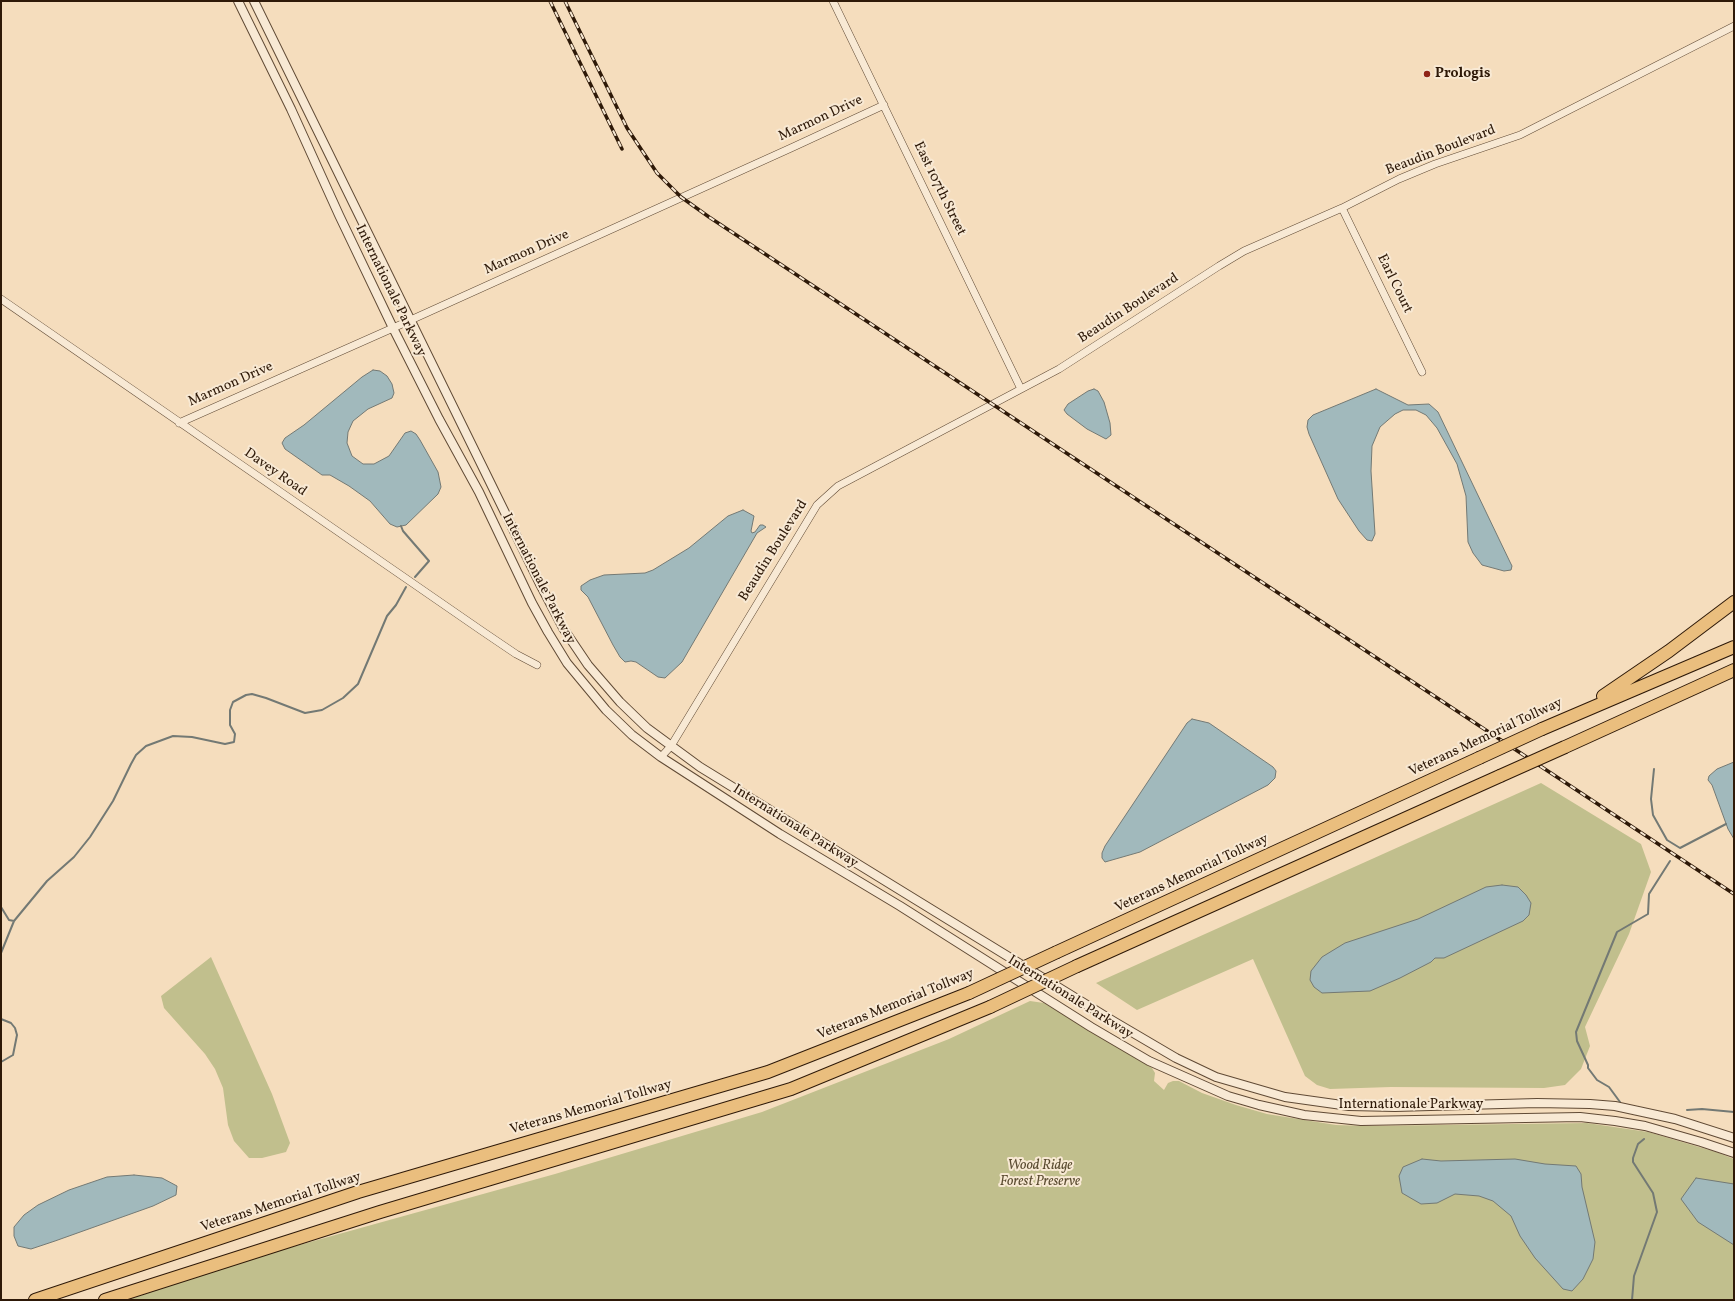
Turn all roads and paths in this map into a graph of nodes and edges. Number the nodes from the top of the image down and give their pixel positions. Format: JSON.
{"nodes":[{"id":1,"x":238,"y":1,"type":"edge"},
{"id":2,"x":254,"y":1,"type":"edge"},
{"id":3,"x":832,"y":1,"type":"edge"},
{"id":4,"x":1734,"y":26,"type":"edge"},
{"id":5,"x":884,"y":104,"type":"junction"},
{"id":6,"x":1342,"y":208,"type":"junction"},
{"id":7,"x":1,"y":299,"type":"edge"},
{"id":8,"x":410,"y":320,"type":"junction"},
{"id":9,"x":393,"y":328,"type":"junction"},
{"id":10,"x":1422,"y":372,"type":"dead end"},
{"id":11,"x":1021,"y":389,"type":"junction"},
{"id":12,"x":179,"y":423,"type":"junction"},
{"id":13,"x":1734,"y":602,"type":"edge"},
{"id":14,"x":1734,"y":647,"type":"edge"},
{"id":15,"x":537,"y":665,"type":"dead end"},
{"id":16,"x":1734,"y":670,"type":"edge"},
{"id":17,"x":1582,"y":711,"type":"junction"},
{"id":18,"x":671,"y":746,"type":"junction"},
{"id":19,"x":661,"y":757,"type":"junction"},
{"id":20,"x":1659,"y":1115,"type":"junction"},
{"id":21,"x":1653,"y":1128,"type":"junction"},
{"id":22,"x":1734,"y":1138,"type":"edge"},
{"id":23,"x":1734,"y":1153,"type":"edge"},
{"id":24,"x":35,"y":1300,"type":"edge"},
{"id":25,"x":105,"y":1300,"type":"edge"}],
"edges":[{"from":1,"to":9,"type":"street","name":"Internationale Parkway"},
{"from":2,"to":8,"type":"street","name":"Internationale Parkway"},
{"from":3,"to":5,"type":"street","name":"East 107th Street"},
{"from":4,"to":6,"type":"street","name":"Beaudin Boulevard"},
{"from":5,"to":8,"type":"street","name":"Marmon Drive"},
{"from":5,"to":11,"type":"street","name":"East 107th Street"},
{"from":6,"to":10,"type":"street","name":"Earl Court"},
{"from":6,"to":11,"type":"street","name":"Beaudin Boulevard"},
{"from":7,"to":12,"type":"street","name":"Davey Road"},
{"from":8,"to":9,"type":"street","name":"Marmon Drive"},
{"from":8,"to":18,"type":"street","name":"Internationale Parkway"},
{"from":9,"to":12,"type":"street","name":"Marmon Drive"},
{"from":9,"to":19,"type":"street","name":"Internationale Parkway"},
{"from":11,"to":18,"type":"street","name":"Beaudin Boulevard"},
{"from":12,"to":15,"type":"street","name":"Davey Road"},
{"from":13,"to":17,"type":"highway"},
{"from":14,"to":17,"type":"highway","name":"Veterans Memorial Tollway"},
{"from":16,"to":25,"type":"highway","bridge":true},
{"from":17,"to":24,"type":"highway","name":"Veterans Memorial Tollway","bridge":true},
{"from":18,"to":19,"type":"street","name":"Beaudin Boulevard"},
{"from":18,"to":20,"type":"street","name":"Internationale Parkway"},
{"from":19,"to":21,"type":"street","name":"Internationale Parkway"},
{"from":20,"to":21,"type":"street"},
{"from":20,"to":22,"type":"street","name":"Internationale Parkway"},
{"from":21,"to":23,"type":"street","name":"Internationale Parkway"}]}
